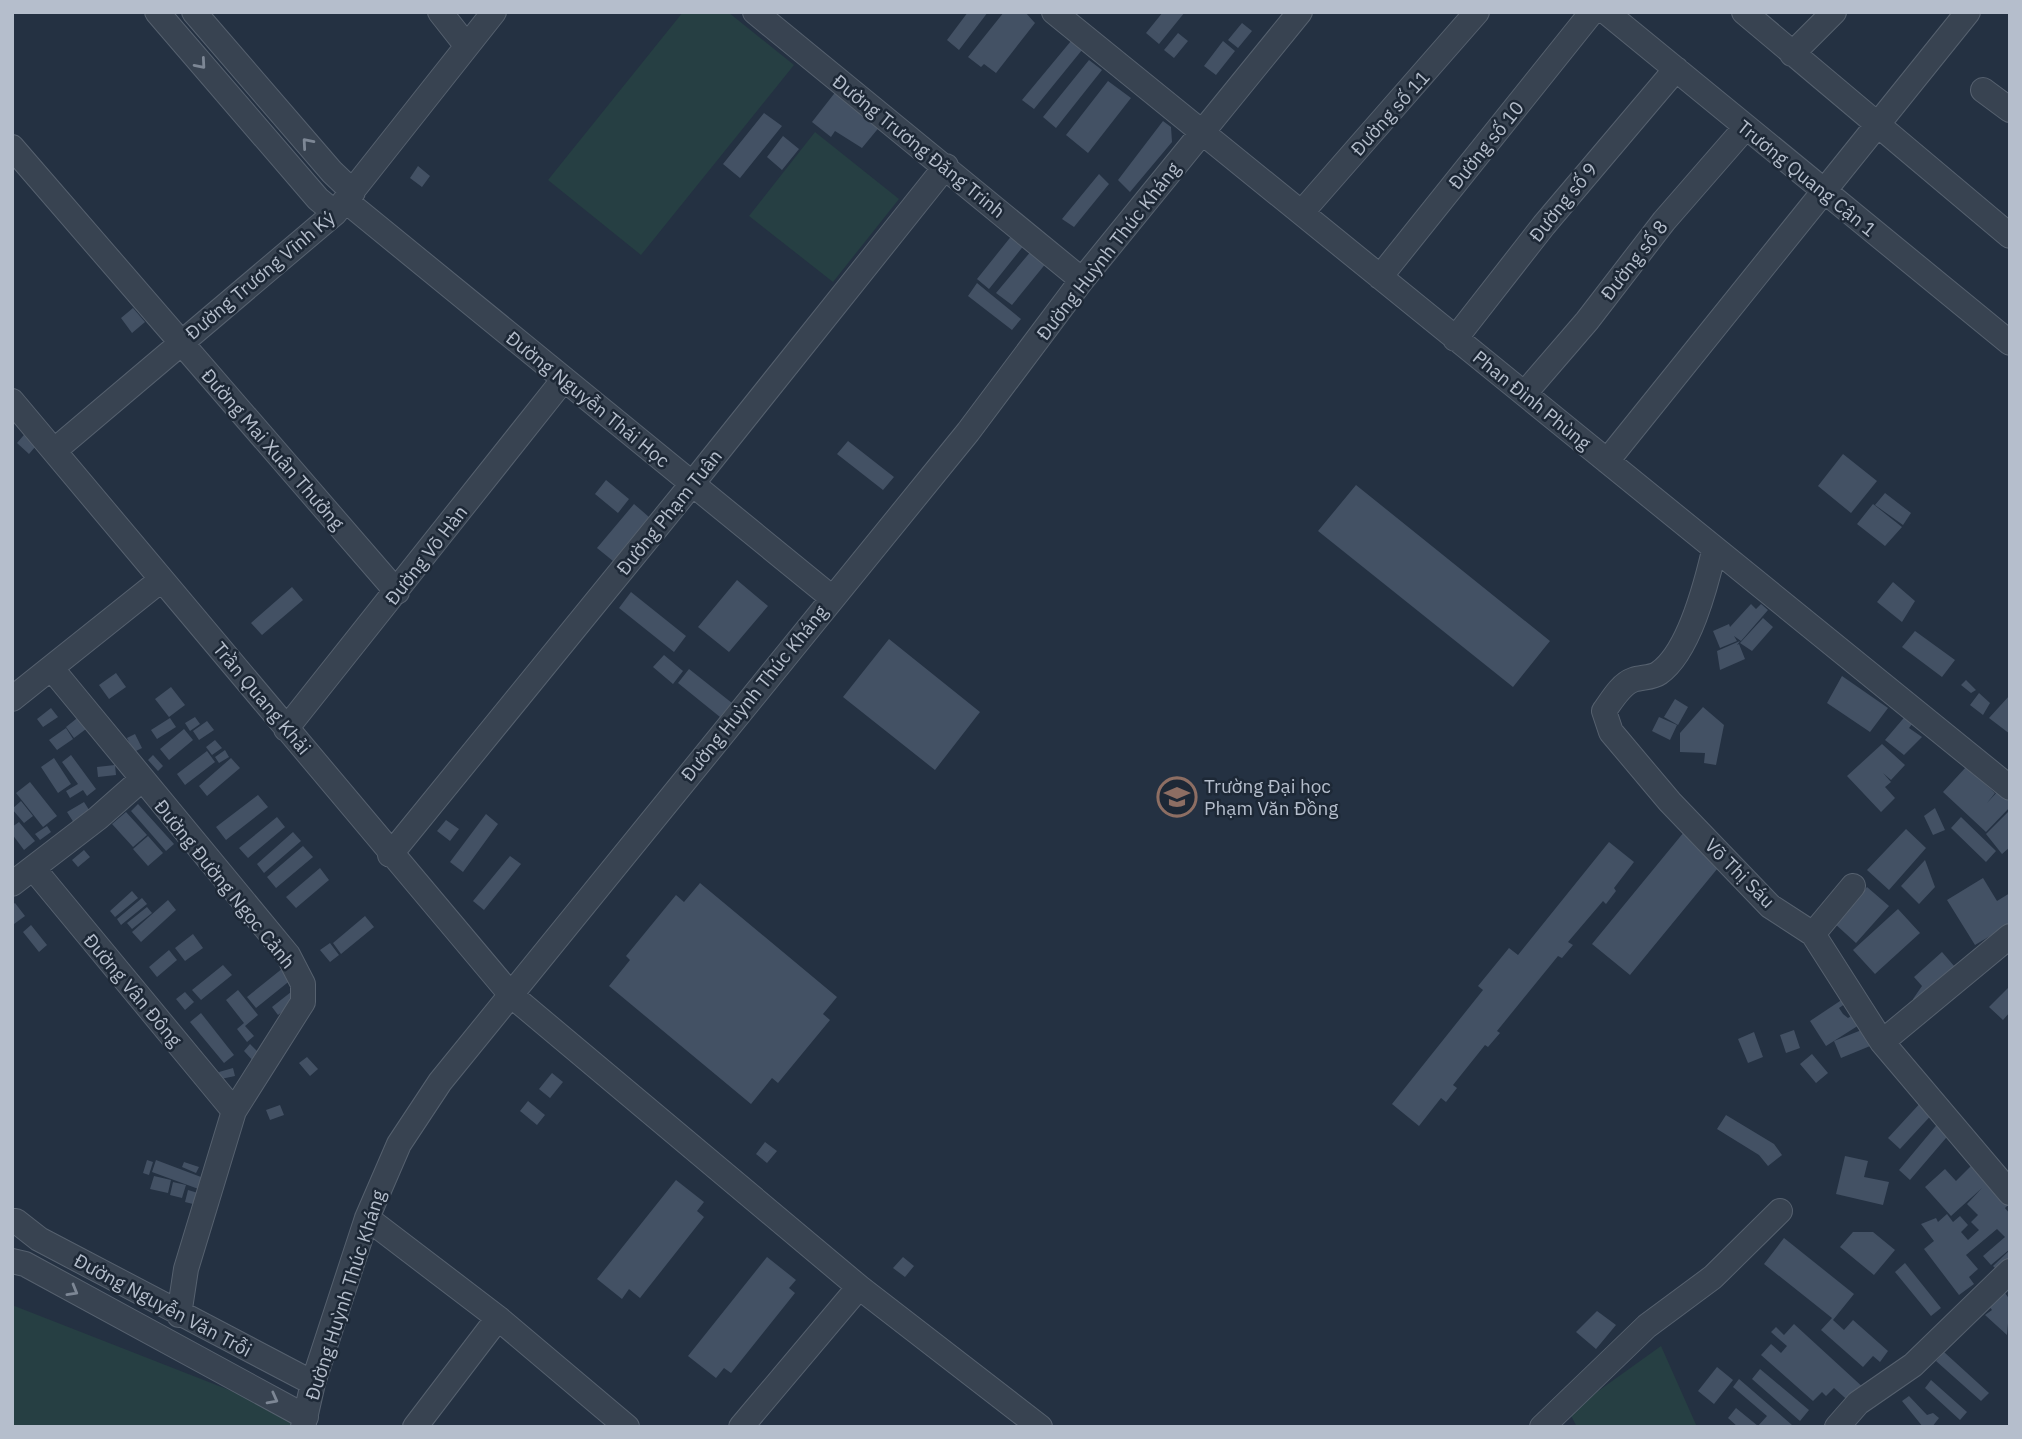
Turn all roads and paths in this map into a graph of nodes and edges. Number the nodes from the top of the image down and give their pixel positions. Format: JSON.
{"nodes":[{"id":1,"x":157,"y":12,"type":"edge"},
{"id":2,"x":194,"y":12,"type":"edge"},
{"id":3,"x":440,"y":12,"type":"edge"},
{"id":4,"x":494,"y":12,"type":"edge"},
{"id":5,"x":755,"y":12,"type":"edge"},
{"id":6,"x":1054,"y":12,"type":"edge"},
{"id":7,"x":1300,"y":12,"type":"edge"},
{"id":8,"x":1477,"y":12,"type":"edge"},
{"id":9,"x":1592,"y":12,"type":"edge"},
{"id":10,"x":1606,"y":12,"type":"edge"},
{"id":11,"x":1744,"y":12,"type":"edge"},
{"id":12,"x":1834,"y":12,"type":"edge"},
{"id":13,"x":1968,"y":12,"type":"edge"},
{"id":14,"x":466,"y":45,"type":"junction"},
{"id":15,"x":1792,"y":54,"type":"junction"},
{"id":16,"x":1676,"y":69,"type":"junction"},
{"id":17,"x":1983,"y":90,"type":"dead end"},
{"id":18,"x":2010,"y":110,"type":"edge"},
{"id":19,"x":1878,"y":127,"type":"junction"},
{"id":20,"x":1745,"y":128,"type":"junction"},
{"id":21,"x":1203,"y":132,"type":"junction"},
{"id":22,"x":12,"y":147,"type":"edge"},
{"id":23,"x":946,"y":166,"type":"junction"},
{"id":24,"x":1822,"y":191,"type":"junction"},
{"id":25,"x":344,"y":202,"type":"junction"},
{"id":26,"x":1301,"y":212,"type":"junction"},
{"id":27,"x":2010,"y":236,"type":"edge"},
{"id":28,"x":1380,"y":277,"type":"junction"},
{"id":29,"x":1082,"y":280,"type":"junction"},
{"id":30,"x":1455,"y":339,"type":"junction"},
{"id":31,"x":180,"y":343,"type":"junction"},
{"id":32,"x":2010,"y":343,"type":"edge"},
{"id":33,"x":564,"y":379,"type":"junction"},
{"id":34,"x":1525,"y":393,"type":"junction"},
{"id":35,"x":12,"y":401,"type":"edge"},
{"id":36,"x":55,"y":450,"type":"junction"},
{"id":37,"x":1607,"y":461,"type":"junction"},
{"id":38,"x":692,"y":484,"type":"junction"},
{"id":39,"x":1714,"y":551,"type":"junction"},
{"id":40,"x":162,"y":580,"type":"junction"},
{"id":41,"x":397,"y":592,"type":"junction"},
{"id":42,"x":831,"y":597,"type":"junction"},
{"id":43,"x":52,"y":669,"type":"junction"},
{"id":44,"x":12,"y":699,"type":"edge"},
{"id":45,"x":286,"y":729,"type":"junction"},
{"id":46,"x":141,"y":780,"type":"junction"},
{"id":47,"x":2010,"y":788,"type":"edge"},
{"id":48,"x":390,"y":855,"type":"junction"},
{"id":49,"x":33,"y":868,"type":"junction"},
{"id":50,"x":12,"y":884,"type":"edge"},
{"id":51,"x":1853,"y":886,"type":"dead end"},
{"id":52,"x":1813,"y":934,"type":"junction"},
{"id":53,"x":2010,"y":936,"type":"edge"},
{"id":54,"x":511,"y":996,"type":"junction"},
{"id":55,"x":1882,"y":1042,"type":"junction"},
{"id":56,"x":234,"y":1111,"type":"junction"},
{"id":57,"x":2010,"y":1193,"type":"edge"},
{"id":58,"x":1780,"y":1211,"type":"dead end"},
{"id":59,"x":14,"y":1216,"type":"edge"},
{"id":60,"x":367,"y":1218,"type":"junction"},
{"id":61,"x":12,"y":1247,"type":"edge"},
{"id":62,"x":12,"y":1261,"type":"edge"},
{"id":63,"x":2010,"y":1271,"type":"edge"},
{"id":64,"x":859,"y":1287,"type":"junction"},
{"id":65,"x":178,"y":1315,"type":"junction"},
{"id":66,"x":498,"y":1318,"type":"junction"},
{"id":67,"x":313,"y":1383,"type":"junction"},
{"id":68,"x":305,"y":1422,"type":"edge"},
{"id":69,"x":415,"y":1427,"type":"edge"},
{"id":70,"x":627,"y":1427,"type":"edge"},
{"id":71,"x":741,"y":1427,"type":"edge"},
{"id":72,"x":1040,"y":1427,"type":"edge"},
{"id":73,"x":1542,"y":1427,"type":"edge"},
{"id":74,"x":1837,"y":1427,"type":"edge"}],
"edges":[{"from":1,"to":25,"type":"street","name":"Đường Nguyễn Thái Học","one_way":true},
{"from":25,"to":2,"type":"street","name":"Đường Nguyễn Thái Học","one_way":true},
{"from":3,"to":14,"type":"street"},
{"from":4,"to":14,"type":"street","name":"Đường Trương Vĩnh Ký"},
{"from":5,"to":23,"type":"street","name":"Đường Trương Đăng Trinh"},
{"from":6,"to":21,"type":"street","name":"Phan Đình Phùng"},
{"from":7,"to":21,"type":"street","name":"Đường Huỳnh Thúc Kháng"},
{"from":8,"to":26,"type":"street","name":"Đường số 11"},
{"from":9,"to":28,"type":"street","name":"Đường số 10"},
{"from":10,"to":16,"type":"street","name":"Trương Quang Cận 1"},
{"from":11,"to":15,"type":"street"},
{"from":12,"to":15,"type":"street"},
{"from":13,"to":19,"type":"street"},
{"from":14,"to":25,"type":"street","name":"Đường Trương Vĩnh Ký"},
{"from":15,"to":19,"type":"street"},
{"from":16,"to":20,"type":"street","name":"Trương Quang Cận 1"},
{"from":16,"to":30,"type":"street","name":"Đường số 9"},
{"from":17,"to":18,"type":"street"},
{"from":19,"to":24,"type":"street"},
{"from":19,"to":27,"type":"street"},
{"from":20,"to":24,"type":"street","name":"Trương Quang Cận 1"},
{"from":20,"to":34,"type":"street","name":"Đường số 8"},
{"from":21,"to":26,"type":"street","name":"Phan Đình Phùng"},
{"from":21,"to":29,"type":"street","name":"Đường Huỳnh Thúc Kháng"},
{"from":22,"to":31,"type":"street","name":"Đường Mai Xuân Thưởng"},
{"from":23,"to":29,"type":"street","name":"Đường Trương Đăng Trinh"},
{"from":23,"to":38,"type":"street","name":"Đường Phạm Tuân"},
{"from":24,"to":32,"type":"street","name":"Trương Quang Cận 1"},
{"from":24,"to":37,"type":"street"},
{"from":25,"to":31,"type":"street","name":"Đường Trương Vĩnh Ký"},
{"from":25,"to":33,"type":"street","name":"Đường Nguyễn Thái Học"},
{"from":26,"to":28,"type":"street","name":"Phan Đình Phùng"},
{"from":28,"to":30,"type":"street","name":"Phan Đình Phùng"},
{"from":29,"to":42,"type":"street","name":"Đường Huỳnh Thúc Kháng"},
{"from":30,"to":34,"type":"street","name":"Phan Đình Phùng"},
{"from":31,"to":36,"type":"street","name":"Đường Trương Vĩnh Ký"},
{"from":31,"to":41,"type":"street","name":"Đường Mai Xuân Thưởng"},
{"from":33,"to":38,"type":"street","name":"Đường Nguyễn Thái Học"},
{"from":33,"to":41,"type":"street","name":"Đường Võ Hàn"},
{"from":34,"to":37,"type":"street","name":"Phan Đình Phùng"},
{"from":35,"to":36,"type":"street","name":"Trần Quang Khải"},
{"from":36,"to":40,"type":"street","name":"Trần Quang Khải"},
{"from":37,"to":39,"type":"street","name":"Phan Đình Phùng"},
{"from":38,"to":42,"type":"street","name":"Đường Nguyễn Thái Học"},
{"from":38,"to":48,"type":"street","name":"Đường Phạm Tuân"},
{"from":39,"to":47,"type":"street","name":"Phan Đình Phùng"},
{"from":39,"to":52,"type":"street","name":"Võ Thị Sáu"},
{"from":40,"to":43,"type":"street"},
{"from":40,"to":45,"type":"street","name":"Trần Quang Khải"},
{"from":41,"to":45,"type":"street","name":"Đường Võ Hàn"},
{"from":42,"to":54,"type":"street","name":"Đường Huỳnh Thúc Kháng"},
{"from":43,"to":44,"type":"street"},
{"from":43,"to":46,"type":"street","name":"Đường Đường Ngọc Cảnh"},
{"from":45,"to":48,"type":"street","name":"Trần Quang Khải"},
{"from":46,"to":49,"type":"street"},
{"from":46,"to":56,"type":"street","name":"Đường Đường Ngọc Cảnh"},
{"from":48,"to":54,"type":"street","name":"Trần Quang Khải"},
{"from":49,"to":50,"type":"street"},
{"from":49,"to":56,"type":"street","name":"Đường Vân Đông"},
{"from":51,"to":52,"type":"street"},
{"from":52,"to":55,"type":"street","name":"Võ Thị Sáu"},
{"from":53,"to":55,"type":"street"},
{"from":54,"to":60,"type":"street","name":"Đường Huỳnh Thúc Kháng"},
{"from":54,"to":64,"type":"street","name":"Trần Quang Khải"},
{"from":55,"to":57,"type":"street","name":"Võ Thị Sáu"},
{"from":56,"to":65,"type":"street","name":"Đường Đường Ngọc Cảnh"},
{"from":58,"to":73,"type":"street"},
{"from":59,"to":61,"type":"street"},
{"from":59,"to":65,"type":"street","name":"Đường Nguyễn Văn Trỗi"},
{"from":60,"to":66,"type":"street"},
{"from":60,"to":67,"type":"street","name":"Đường Huỳnh Thúc Kháng"},
{"from":62,"to":68,"type":"street","name":"Đường Nguyễn Văn Trỗi","one_way":true},
{"from":63,"to":74,"type":"street"},
{"from":64,"to":71,"type":"street"},
{"from":64,"to":72,"type":"street","name":"Trần Quang Khải"},
{"from":65,"to":67,"type":"street","name":"Đường Nguyễn Văn Trỗi"},
{"from":66,"to":69,"type":"street"},
{"from":66,"to":70,"type":"street"},
{"from":67,"to":68,"type":"street","name":"Đường Huỳnh Thúc Kháng"}]}
